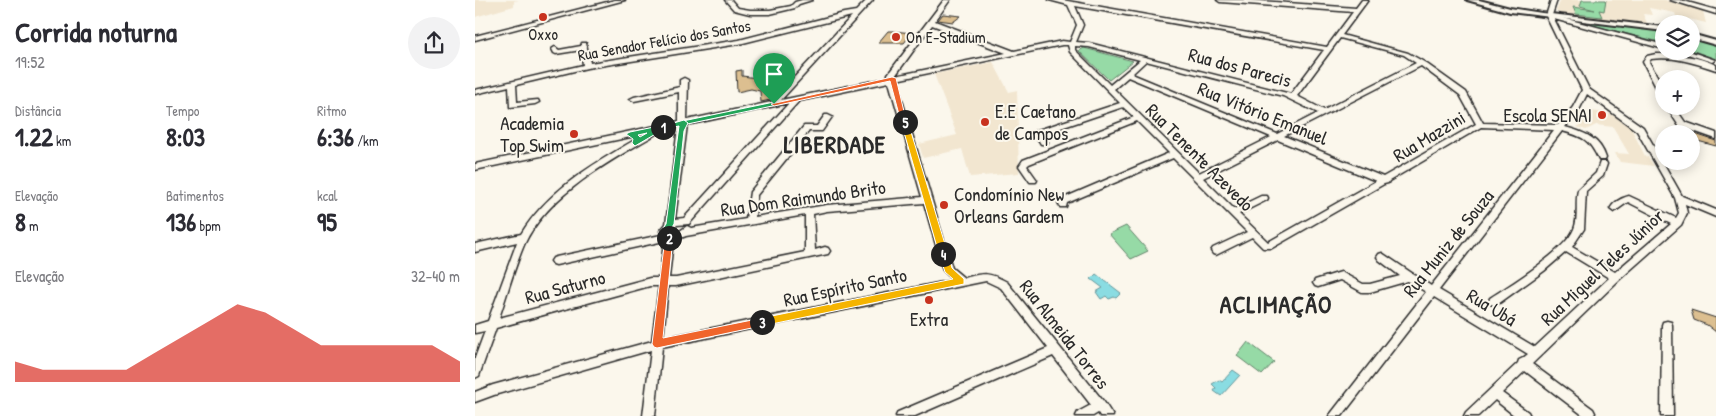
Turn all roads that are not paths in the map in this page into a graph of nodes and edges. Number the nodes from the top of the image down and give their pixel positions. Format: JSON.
{"nodes":[{"id":1,"x":622,"y":0,"type":"edge"},
{"id":2,"x":728,"y":0,"type":"edge"},
{"id":3,"x":809,"y":0,"type":"edge"},
{"id":4,"x":870,"y":0,"type":"edge"},
{"id":5,"x":947,"y":0,"type":"edge"},
{"id":6,"x":1052,"y":0,"type":"edge"},
{"id":7,"x":1221,"y":0,"type":"edge"},
{"id":8,"x":1365,"y":0,"type":"edge"},
{"id":9,"x":1471,"y":0,"type":"edge"},
{"id":10,"x":1554,"y":0,"type":"edge"},
{"id":11,"x":1673,"y":0,"type":"edge"},
{"id":12,"x":795,"y":2,"type":"edge"},
{"id":13,"x":1071,"y":4,"type":"junction"},
{"id":14,"x":1100,"y":9,"type":"junction"},
{"id":15,"x":1358,"y":10,"type":"junction"},
{"id":16,"x":1716,"y":12,"type":"edge"},
{"id":17,"x":858,"y":13,"type":"junction"},
{"id":18,"x":1077,"y":16,"type":"junction"},
{"id":19,"x":1549,"y":16,"type":"junction"},
{"id":20,"x":931,"y":22,"type":"junction"},
{"id":21,"x":1655,"y":27,"type":"edge"},
{"id":22,"x":1338,"y":36,"type":"junction"},
{"id":23,"x":475,"y":38,"type":"edge"},
{"id":24,"x":1700,"y":39,"type":"edge"},
{"id":25,"x":1073,"y":43,"type":"junction"},
{"id":26,"x":1716,"y":44,"type":"edge"},
{"id":27,"x":1655,"y":45,"type":"edge"},
{"id":28,"x":555,"y":49,"type":"dead end"},
{"id":29,"x":1328,"y":49,"type":"junction"},
{"id":30,"x":1001,"y":52,"type":"junction"},
{"id":31,"x":1013,"y":53,"type":"joint"},
{"id":32,"x":1700,"y":57,"type":"edge"},
{"id":33,"x":1145,"y":59,"type":"junction"},
{"id":34,"x":1716,"y":62,"type":"edge"},
{"id":35,"x":1422,"y":63,"type":"junction"},
{"id":36,"x":587,"y":66,"type":"junction"},
{"id":37,"x":1716,"y":68,"type":"edge"},
{"id":38,"x":1128,"y":75,"type":"junction"},
{"id":39,"x":892,"y":78,"type":"junction"},
{"id":40,"x":1655,"y":78,"type":"edge"},
{"id":41,"x":684,"y":80,"type":"dead end"},
{"id":42,"x":512,"y":83,"type":"junction"},
{"id":43,"x":683,"y":89,"type":"junction"},
{"id":44,"x":1110,"y":89,"type":"junction"},
{"id":45,"x":1586,"y":90,"type":"junction"},
{"id":46,"x":475,"y":92,"type":"edge"},
{"id":47,"x":1293,"y":96,"type":"junction"},
{"id":48,"x":634,"y":99,"type":"dead end"},
{"id":49,"x":797,"y":99,"type":"junction"},
{"id":50,"x":535,"y":102,"type":"dead end"},
{"id":51,"x":774,"y":104,"type":"junction"},
{"id":52,"x":1125,"y":104,"type":"junction"},
{"id":53,"x":1325,"y":113,"type":"junction"},
{"id":54,"x":1676,"y":115,"type":"edge"},
{"id":55,"x":828,"y":117,"type":"dead end"},
{"id":56,"x":1139,"y":118,"type":"junction"},
{"id":57,"x":684,"y":123,"type":"junction"},
{"id":58,"x":1480,"y":125,"type":"junction"},
{"id":59,"x":661,"y":127,"type":"junction"},
{"id":60,"x":1559,"y":128,"type":"junction"},
{"id":61,"x":630,"y":134,"type":"junction"},
{"id":62,"x":1279,"y":136,"type":"junction"},
{"id":63,"x":1716,"y":136,"type":"edge"},
{"id":64,"x":1044,"y":142,"type":"dead end"},
{"id":65,"x":635,"y":143,"type":"junction"},
{"id":66,"x":1175,"y":154,"type":"junction"},
{"id":67,"x":475,"y":167,"type":"edge"},
{"id":68,"x":1199,"y":177,"type":"junction"},
{"id":69,"x":1033,"y":180,"type":"dead end"},
{"id":70,"x":1385,"y":181,"type":"junction"},
{"id":71,"x":1264,"y":198,"type":"dead end"},
{"id":72,"x":1679,"y":198,"type":"junction"},
{"id":73,"x":927,"y":200,"type":"junction"},
{"id":74,"x":1063,"y":205,"type":"dead end"},
{"id":75,"x":1614,"y":209,"type":"dead end"},
{"id":76,"x":809,"y":211,"type":"junction"},
{"id":77,"x":1233,"y":213,"type":"junction"},
{"id":78,"x":1716,"y":214,"type":"edge"},
{"id":79,"x":750,"y":221,"type":"junction"},
{"id":80,"x":686,"y":222,"type":"junction"},
{"id":81,"x":1678,"y":223,"type":"junction"},
{"id":82,"x":670,"y":224,"type":"junction"},
{"id":83,"x":683,"y":233,"type":"junction"},
{"id":84,"x":1253,"y":233,"type":"junction"},
{"id":85,"x":523,"y":237,"type":"junction"},
{"id":86,"x":668,"y":237,"type":"junction"},
{"id":87,"x":1267,"y":247,"type":"joint"},
{"id":88,"x":1565,"y":247,"type":"junction"},
{"id":89,"x":475,"y":248,"type":"edge"},
{"id":90,"x":825,"y":251,"type":"dead end"},
{"id":91,"x":1217,"y":251,"type":"dead end"},
{"id":92,"x":810,"y":254,"type":"junction"},
{"id":93,"x":1382,"y":257,"type":"dead end"},
{"id":94,"x":557,"y":261,"type":"dead end"},
{"id":95,"x":1409,"y":277,"type":"junction"},
{"id":96,"x":1616,"y":277,"type":"junction"},
{"id":97,"x":961,"y":281,"type":"junction"},
{"id":98,"x":669,"y":282,"type":"junction"},
{"id":99,"x":1318,"y":284,"type":"dead end"},
{"id":100,"x":1431,"y":290,"type":"junction"},
{"id":101,"x":1493,"y":301,"type":"dead end"},
{"id":102,"x":492,"y":325,"type":"junction"},
{"id":103,"x":1667,"y":325,"type":"dead end"},
{"id":104,"x":475,"y":329,"type":"edge"},
{"id":105,"x":487,"y":342,"type":"junction"},
{"id":106,"x":657,"y":344,"type":"junction"},
{"id":107,"x":1055,"y":350,"type":"junction"},
{"id":108,"x":1535,"y":353,"type":"junction"},
{"id":109,"x":475,"y":355,"type":"edge"},
{"id":110,"x":1523,"y":363,"type":"junction"},
{"id":111,"x":475,"y":373,"type":"edge"},
{"id":112,"x":1494,"y":393,"type":"junction"},
{"id":113,"x":475,"y":397,"type":"edge"},
{"id":114,"x":1100,"y":406,"type":"junction"},
{"id":115,"x":1589,"y":413,"type":"dead end"},
{"id":116,"x":649,"y":416,"type":"edge"},
{"id":117,"x":902,"y":416,"type":"edge"},
{"id":118,"x":1082,"y":416,"type":"edge"},
{"id":119,"x":1107,"y":416,"type":"edge"},
{"id":120,"x":1335,"y":416,"type":"edge"},
{"id":121,"x":1470,"y":416,"type":"edge"},
{"id":122,"x":1524,"y":416,"type":"edge"},
{"id":123,"x":1667,"y":416,"type":"edge"}],
"edges":[{"from":1,"to":23,"type":"street"},
{"from":2,"to":12,"type":"street"},
{"from":3,"to":12,"type":"street"},
{"from":4,"to":17,"type":"street"},
{"from":5,"to":20,"type":"street"},
{"from":6,"to":13,"type":"street"},
{"from":7,"to":15,"type":"street"},
{"from":8,"to":15,"type":"street"},
{"from":9,"to":19,"type":"main road"},
{"from":10,"to":19,"type":"street"},
{"from":11,"to":16,"type":"street"},
{"from":13,"to":14,"type":"street"},
{"from":13,"to":18,"type":"street"},
{"from":14,"to":18,"type":"street"},
{"from":14,"to":29,"type":"street"},
{"from":15,"to":22,"type":"street"},
{"from":17,"to":36,"type":"street","name":"Rua Senador Felício dos Santos"},
{"from":17,"to":51,"type":"street"},
{"from":18,"to":25,"type":"street"},
{"from":19,"to":21,"type":"main road"},
{"from":19,"to":27,"type":"street"},
{"from":19,"to":45,"type":"street"},
{"from":20,"to":30,"type":"street"},
{"from":20,"to":39,"type":"street"},
{"from":22,"to":29,"type":"street"},
{"from":22,"to":35,"type":"street","name":"Rua Mazzini"},
{"from":24,"to":26,"type":"main road"},
{"from":25,"to":31,"type":"street"},
{"from":25,"to":33,"type":"street","name":"Rua dos Parecis"},
{"from":25,"to":44,"type":"street","name":"Rua Tenente Azevedo"},
{"from":28,"to":36,"type":"street"},
{"from":29,"to":47,"type":"street"},
{"from":30,"to":31,"type":"street"},
{"from":30,"to":39,"type":"street"},
{"from":32,"to":34,"type":"street"},
{"from":33,"to":38,"type":"street"},
{"from":33,"to":47,"type":"street","name":"Rua dos Parecis"},
{"from":35,"to":53,"type":"street"},
{"from":35,"to":58,"type":"street","name":"Rua Mazzini"},
{"from":36,"to":42,"type":"street","name":"Rua Senador Felício dos Santos"},
{"from":37,"to":40,"type":"street"},
{"from":38,"to":44,"type":"street"},
{"from":38,"to":62,"type":"street","name":"Rua Vitório Emanuel"},
{"from":39,"to":49,"type":"street"},
{"from":39,"to":73,"type":"street"},
{"from":41,"to":43,"type":"street"},
{"from":42,"to":46,"type":"street","name":"Rua Senador Felício dos Santos"},
{"from":42,"to":50,"type":"street"},
{"from":43,"to":48,"type":"street"},
{"from":43,"to":57,"type":"street"},
{"from":44,"to":52,"type":"street","name":"Rua Tenente Azevedo"},
{"from":45,"to":60,"type":"street","name":"Rua Muniz de Souza"},
{"from":45,"to":72,"type":"street","name":"Rua Miguel Teles Júnior"},
{"from":47,"to":53,"type":"street","name":"Rua dos Parecis"},
{"from":49,"to":51,"type":"street"},
{"from":49,"to":80,"type":"street"},
{"from":51,"to":57,"type":"street"},
{"from":52,"to":56,"type":"street","name":"Rua Tenente Azevedo"},
{"from":52,"to":64,"type":"street"},
{"from":53,"to":62,"type":"street"},
{"from":54,"to":63,"type":"street"},
{"from":55,"to":79,"type":"street"},
{"from":56,"to":66,"type":"street","name":"Rua Tenente Azevedo"},
{"from":56,"to":69,"type":"street"},
{"from":57,"to":59,"type":"street"},
{"from":57,"to":82,"type":"street"},
{"from":58,"to":60,"type":"street"},
{"from":58,"to":70,"type":"street","name":"Rua Mazzini"},
{"from":59,"to":61,"type":"street"},
{"from":59,"to":65,"type":"street"},
{"from":60,"to":88,"type":"street"},
{"from":60,"to":100,"type":"street","name":"Rua Muniz de Souza"},
{"from":61,"to":65,"type":"street"},
{"from":61,"to":67,"type":"street"},
{"from":62,"to":68,"type":"street"},
{"from":62,"to":70,"type":"street","name":"Rua Vitório Emanuel"},
{"from":65,"to":85,"type":"street"},
{"from":66,"to":68,"type":"street","name":"Rua Tenente Azevedo"},
{"from":66,"to":74,"type":"street"},
{"from":68,"to":77,"type":"street","name":"Rua Tenente Azevedo"},
{"from":70,"to":87,"type":"street","name":"Rua Mazzini"},
{"from":71,"to":77,"type":"street"},
{"from":72,"to":78,"type":"street"},
{"from":72,"to":81,"type":"street","name":"Rua Miguel Teles Júnior"},
{"from":73,"to":76,"type":"street","name":"Rua Dom Raimundo Brito"},
{"from":73,"to":97,"type":"street"},
{"from":75,"to":81,"type":"street"},
{"from":76,"to":79,"type":"street","name":"Rua Dom Raimundo Brito"},
{"from":76,"to":92,"type":"street"},
{"from":77,"to":84,"type":"street","name":"Rua Tenente Azevedo"},
{"from":79,"to":83,"type":"street","name":"Rua Dom Raimundo Brito"},
{"from":80,"to":82,"type":"street"},
{"from":80,"to":83,"type":"street"},
{"from":81,"to":96,"type":"street","name":"Rua Miguel Teles Júnior"},
{"from":82,"to":86,"type":"street"},
{"from":83,"to":86,"type":"street","name":"Rua Dom Raimundo Brito"},
{"from":84,"to":87,"type":"street","name":"Rua Tenente Azevedo"},
{"from":84,"to":91,"type":"street"},
{"from":85,"to":89,"type":"street"},
{"from":85,"to":102,"type":"street"},
{"from":86,"to":94,"type":"street"},
{"from":86,"to":98,"type":"street"},
{"from":88,"to":96,"type":"street"},
{"from":88,"to":101,"type":"street"},
{"from":90,"to":92,"type":"street","name":"Rua Saturno"},
{"from":92,"to":98,"type":"street","name":"Rua Saturno"},
{"from":93,"to":95,"type":"street","name":"Rua Ubá"},
{"from":95,"to":99,"type":"street"},
{"from":95,"to":100,"type":"street","name":"Rua Ubá"},
{"from":96,"to":108,"type":"street","name":"Rua Miguel Teles Júnior"},
{"from":97,"to":106,"type":"street","name":"Rua Espírito Santo"},
{"from":97,"to":107,"type":"street","name":"Rua Almeida Torres"},
{"from":98,"to":102,"type":"street","name":"Rua Saturno"},
{"from":98,"to":106,"type":"street"},
{"from":100,"to":108,"type":"street","name":"Rua Ubá"},
{"from":100,"to":120,"type":"street","name":"Rua Muniz de Souza"},
{"from":102,"to":104,"type":"street","name":"Rua Saturno"},
{"from":102,"to":105,"type":"street"},
{"from":103,"to":123,"type":"street"},
{"from":105,"to":109,"type":"street"},
{"from":105,"to":111,"type":"street"},
{"from":106,"to":113,"type":"street","name":"Rua Espírito Santo"},
{"from":106,"to":116,"type":"street"},
{"from":107,"to":114,"type":"street","name":"Rua Almeida Torres"},
{"from":107,"to":117,"type":"street"},
{"from":108,"to":110,"type":"street","name":"Rua Miguel Teles Júnior"},
{"from":110,"to":112,"type":"street","name":"Rua Miguel Teles Júnior"},
{"from":110,"to":115,"type":"street"},
{"from":112,"to":121,"type":"street","name":"Rua Miguel Teles Júnior"},
{"from":112,"to":122,"type":"street"},
{"from":114,"to":118,"type":"street"},
{"from":114,"to":119,"type":"street","name":"Rua Almeida Torres"}]}
